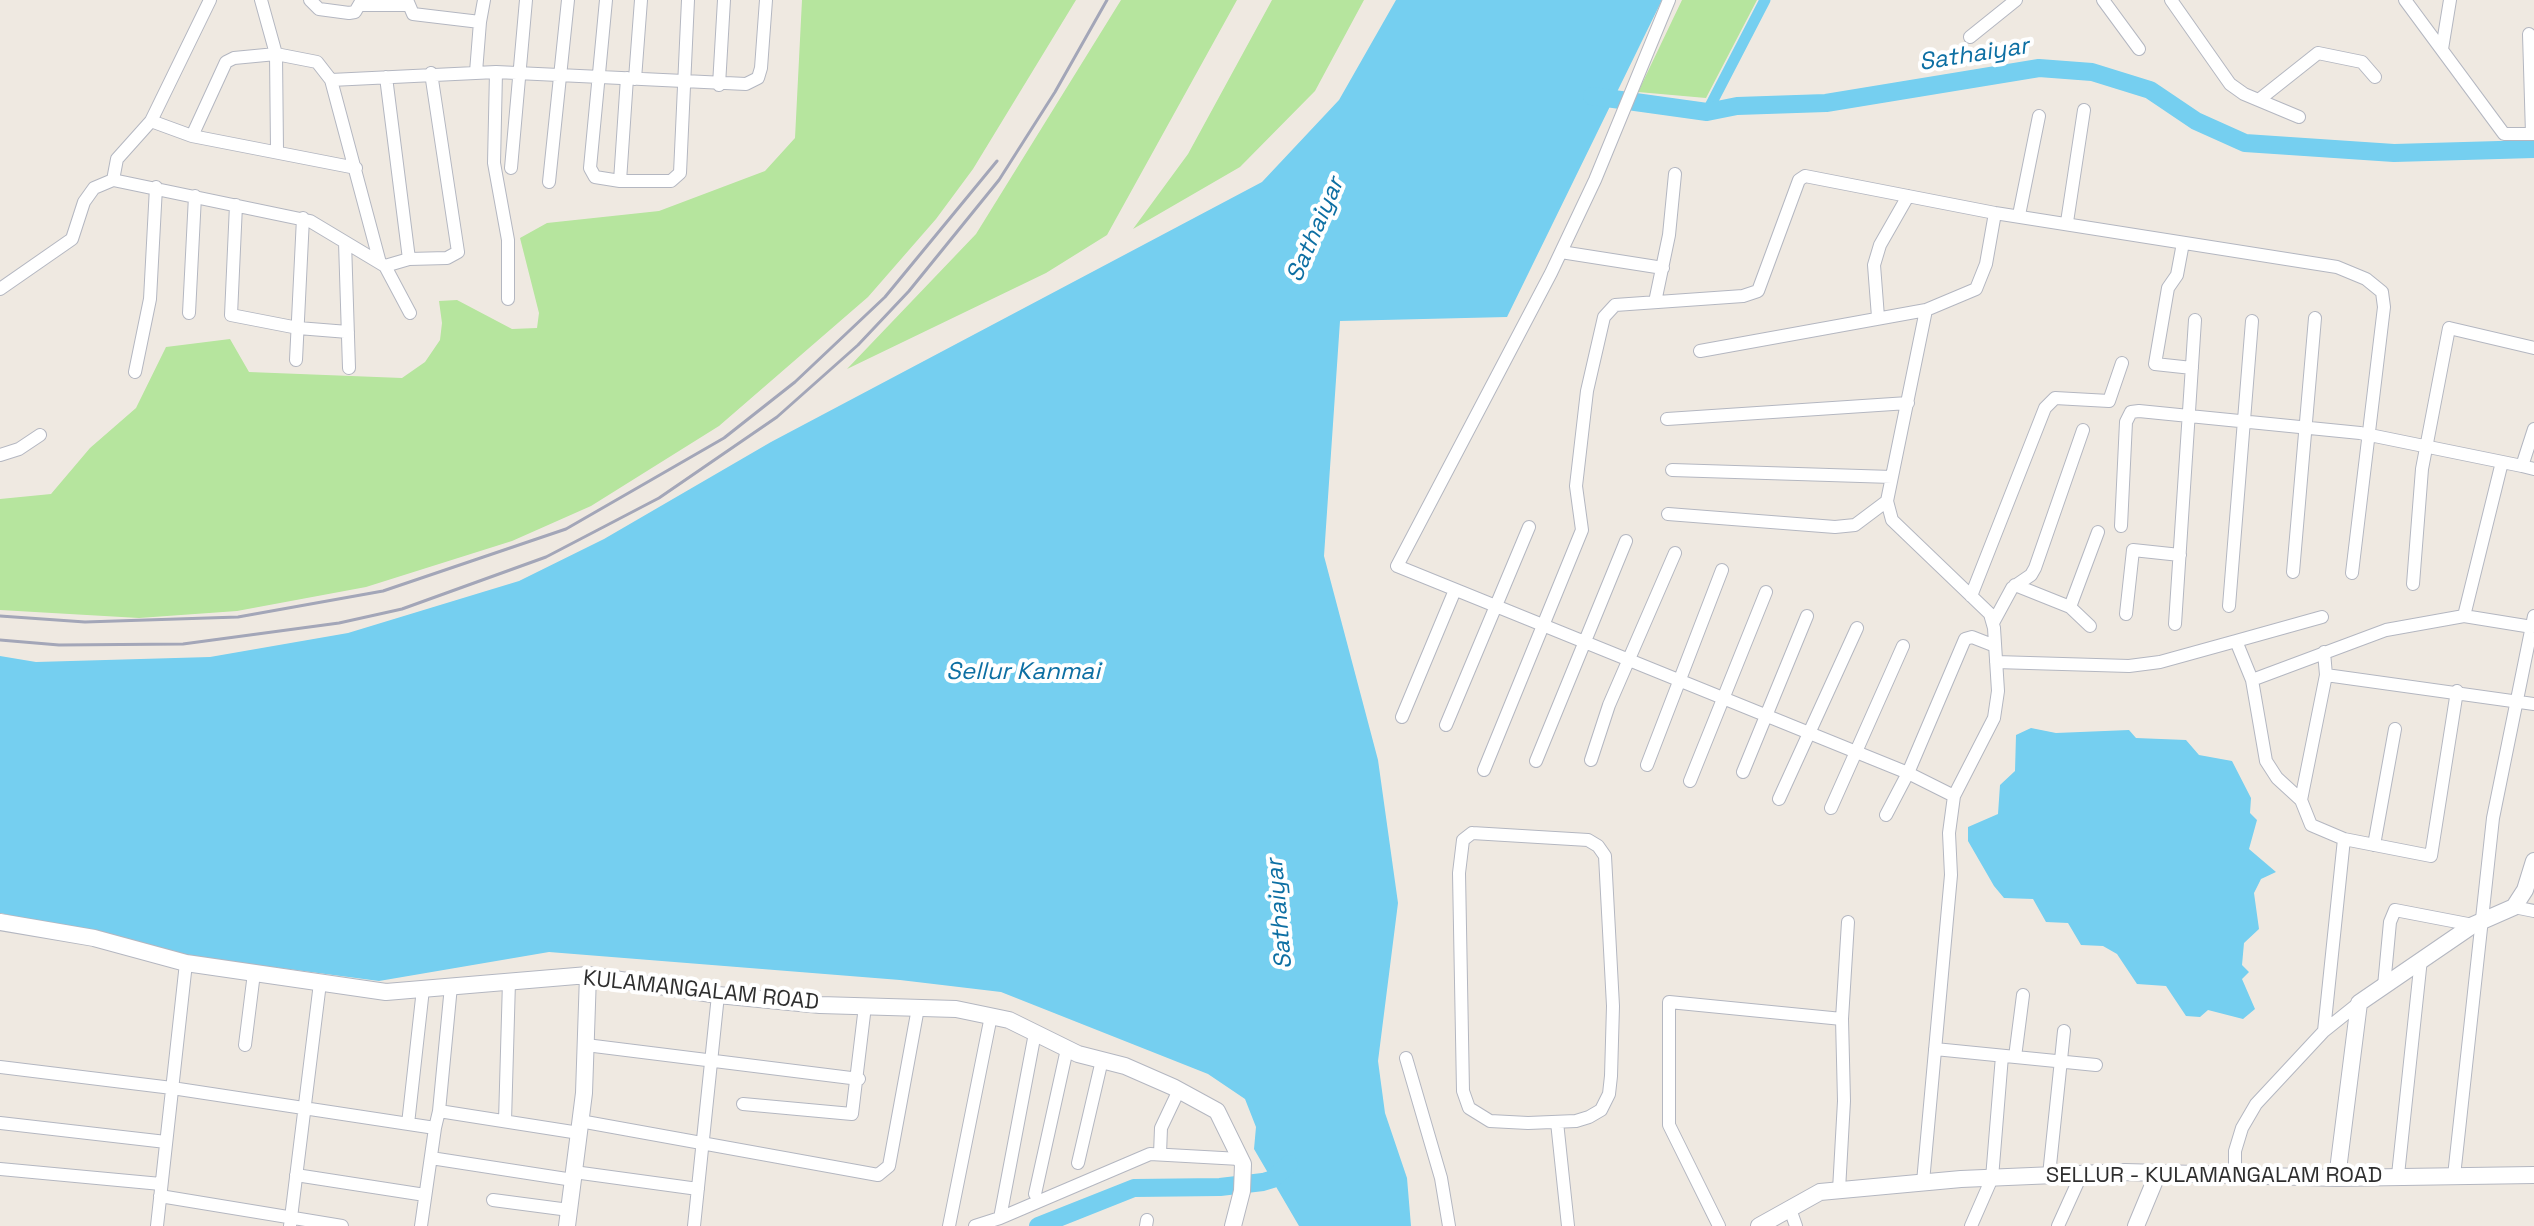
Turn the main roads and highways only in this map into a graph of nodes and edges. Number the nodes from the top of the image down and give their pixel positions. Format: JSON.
{"nodes":[{"id":1,"x":2534,"y":861,"type":"edge"},
{"id":2,"x":0,"y":922,"type":"edge"},
{"id":3,"x":588,"y":975,"type":"junction"},
{"id":4,"x":2158,"y":1173,"type":"junction"},
{"id":5,"x":2534,"y":1175,"type":"edge"},
{"id":6,"x":2337,"y":1178,"type":"junction"},
{"id":7,"x":568,"y":1218,"type":"edge"},
{"id":8,"x":1233,"y":1226,"type":"edge"},
{"id":9,"x":1759,"y":1226,"type":"edge"},
{"id":10,"x":2136,"y":1226,"type":"edge"}],
"edges":[{"from":1,"to":6,"type":"main road"},
{"from":2,"to":3,"type":"main road","name":"KULAMANGALAM ROAD"},
{"from":3,"to":7,"type":"main road"},
{"from":3,"to":8,"type":"main road","name":"KULAMANGALAM ROAD"},
{"from":4,"to":6,"type":"main road","name":"SELLUR - KULAMANGALAM ROAD"},
{"from":4,"to":9,"type":"main road","name":"SELLUR - KULAMANGALAM ROAD"},
{"from":4,"to":10,"type":"main road"},
{"from":5,"to":6,"type":"main road","name":"SELLUR - KULAMANGALAM ROAD"}]}
